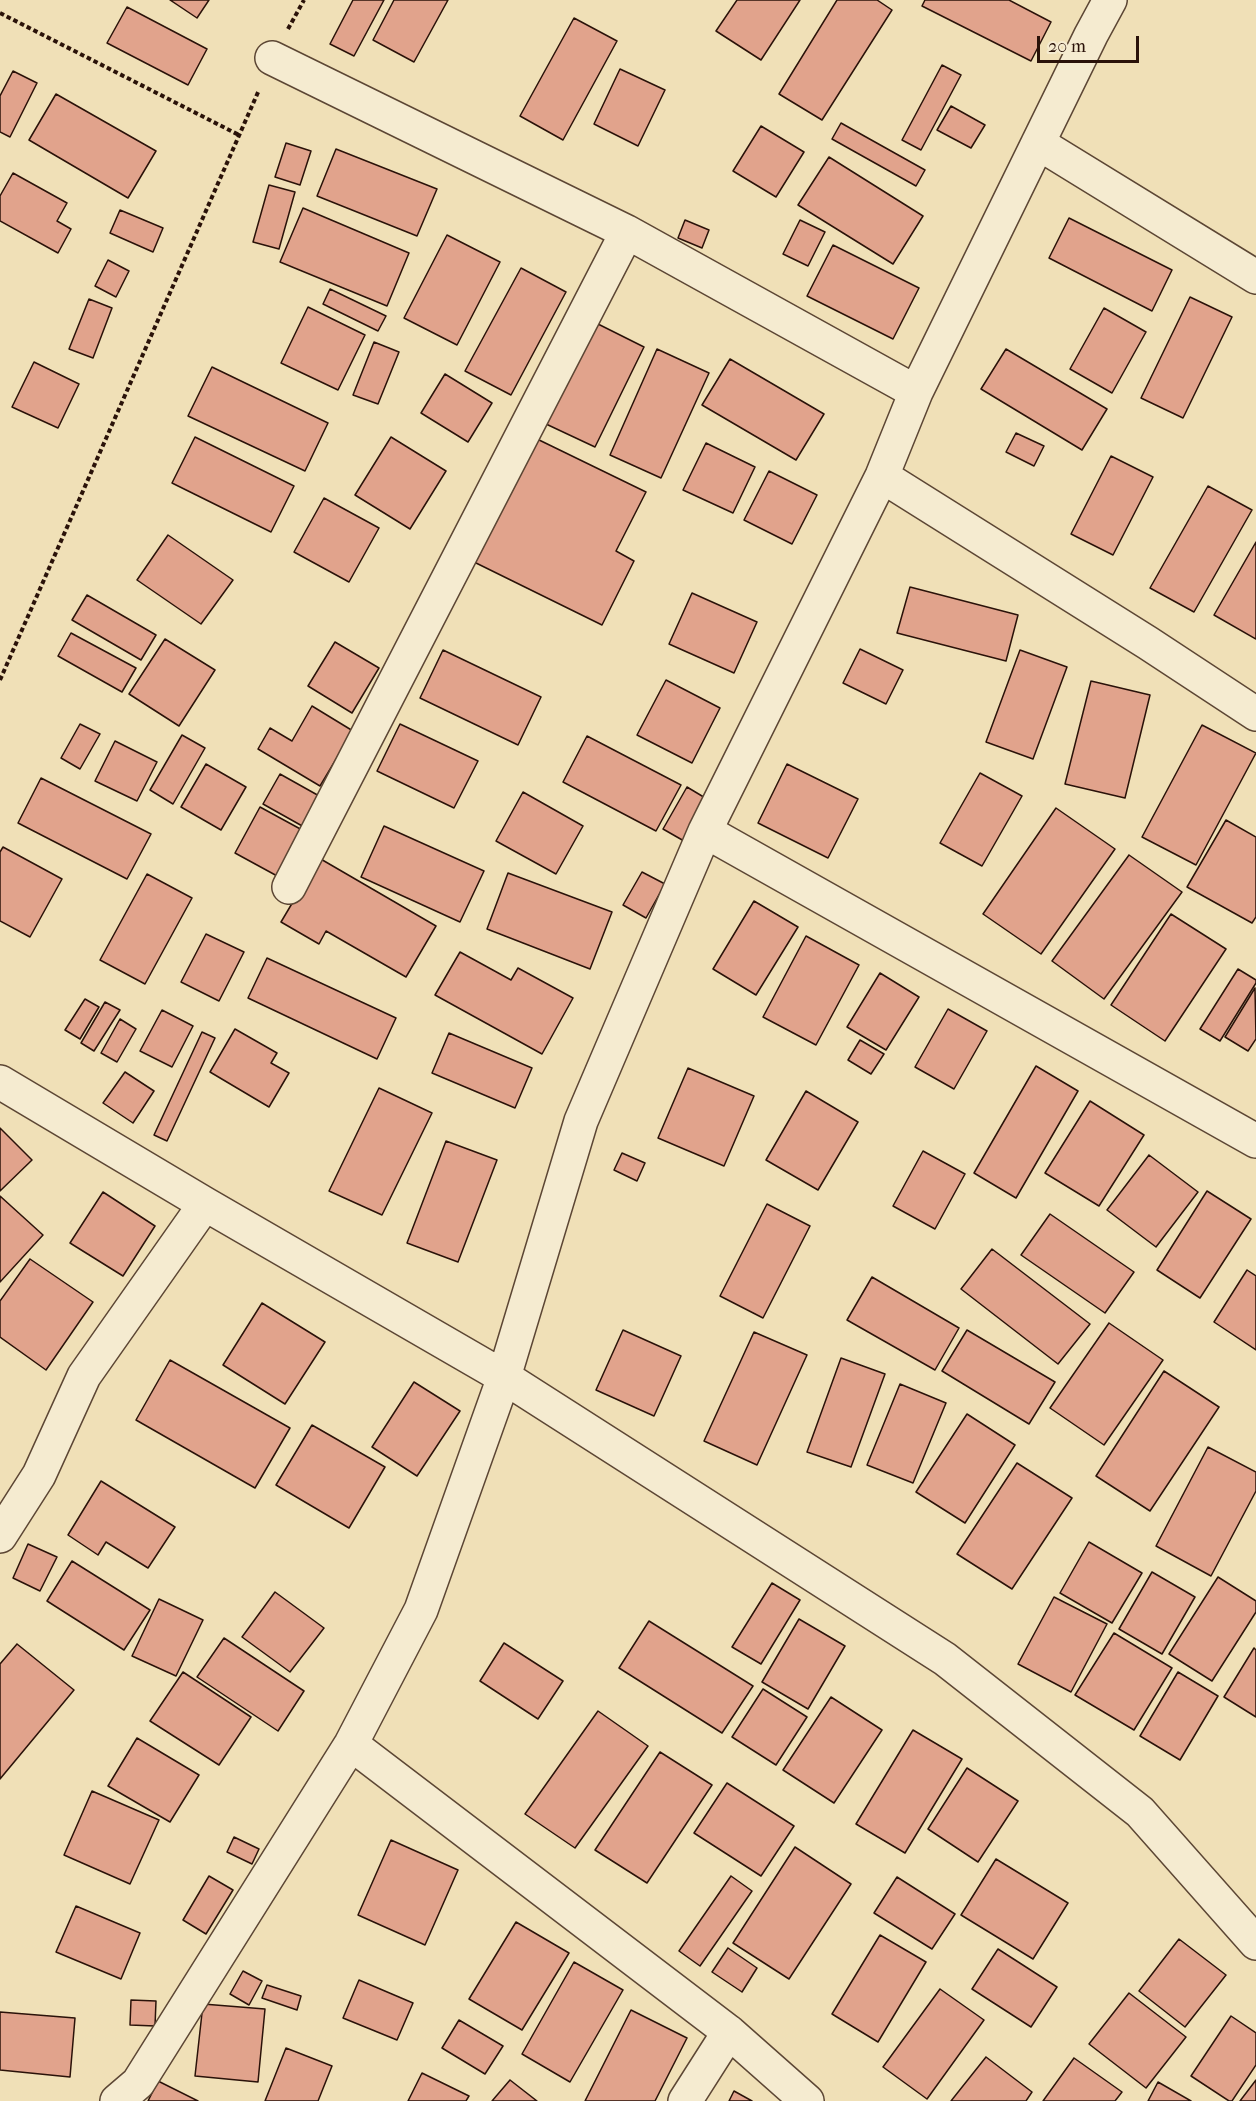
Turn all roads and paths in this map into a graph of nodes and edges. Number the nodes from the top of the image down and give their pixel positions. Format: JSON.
{"nodes":[{"id":1,"x":304,"y":0,"type":"edge"},
{"id":2,"x":1110,"y":0,"type":"edge"},
{"id":3,"x":0,"y":13,"type":"edge"},
{"id":4,"x":272,"y":58,"type":"junction"},
{"id":5,"x":239,"y":135,"type":"junction"},
{"id":6,"x":1038,"y":143,"type":"junction"},
{"id":7,"x":627,"y":232,"type":"junction"},
{"id":8,"x":1256,"y":277,"type":"edge"},
{"id":9,"x":916,"y":392,"type":"junction"},
{"id":10,"x":882,"y":476,"type":"junction"},
{"id":11,"x":0,"y":680,"type":"edge"},
{"id":12,"x":1256,"y":714,"type":"edge"},
{"id":13,"x":705,"y":831,"type":"junction"},
{"id":14,"x":289,"y":887,"type":"dead end"},
{"id":15,"x":0,"y":1082,"type":"edge"},
{"id":16,"x":1256,"y":1141,"type":"edge"},
{"id":17,"x":205,"y":1204,"type":"junction"},
{"id":18,"x":504,"y":1377,"type":"junction"},
{"id":19,"x":0,"y":1536,"type":"edge"},
{"id":20,"x":351,"y":1744,"type":"junction"},
{"id":21,"x":1256,"y":1943,"type":"edge"},
{"id":22,"x":729,"y":2032,"type":"junction"},
{"id":23,"x":117,"y":2101,"type":"edge"},
{"id":24,"x":685,"y":2101,"type":"edge"},
{"id":25,"x":807,"y":2101,"type":"edge"}],
"edges":[{"from":1,"to":4,"type":"path"},
{"from":2,"to":6,"type":"street"},
{"from":3,"to":5,"type":"path"},
{"from":4,"to":5,"type":"path"},
{"from":4,"to":7,"type":"street"},
{"from":5,"to":11,"type":"path"},
{"from":6,"to":8,"type":"street"},
{"from":6,"to":9,"type":"street"},
{"from":7,"to":9,"type":"street"},
{"from":7,"to":14,"type":"street"},
{"from":9,"to":10,"type":"street"},
{"from":10,"to":12,"type":"street"},
{"from":10,"to":13,"type":"street"},
{"from":13,"to":16,"type":"street"},
{"from":13,"to":18,"type":"street"},
{"from":15,"to":17,"type":"street"},
{"from":17,"to":18,"type":"street"},
{"from":17,"to":19,"type":"street"},
{"from":18,"to":20,"type":"street"},
{"from":18,"to":21,"type":"street"},
{"from":20,"to":22,"type":"street"},
{"from":20,"to":23,"type":"street"},
{"from":22,"to":24,"type":"street"},
{"from":22,"to":25,"type":"street"}]}
